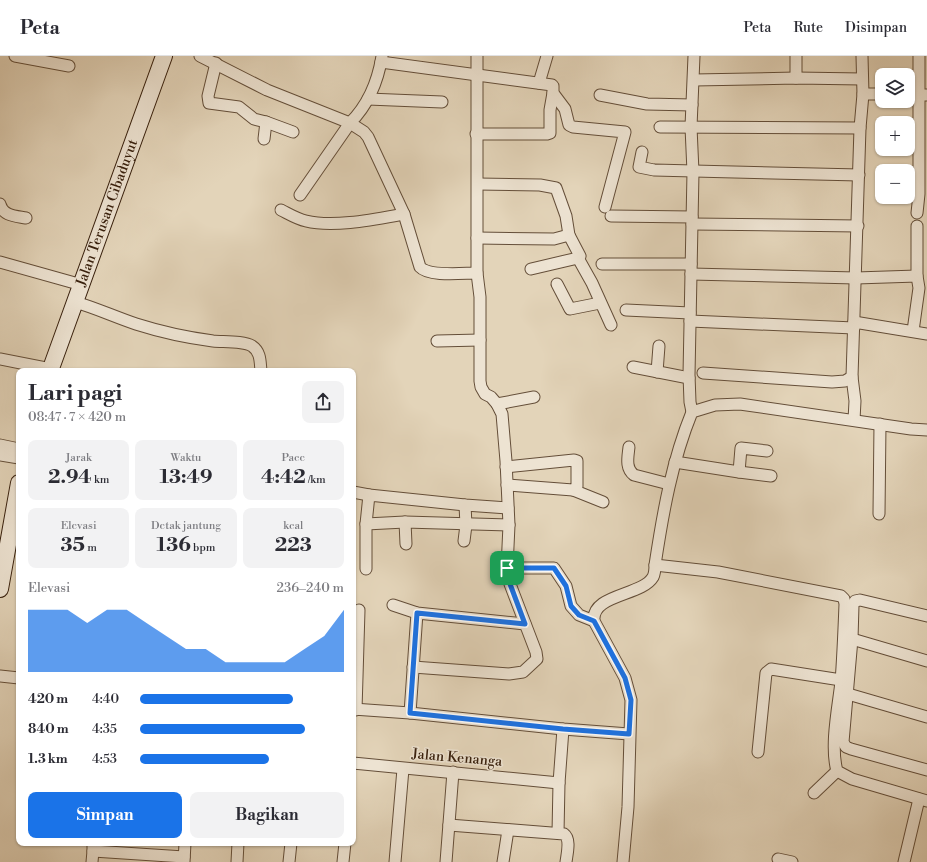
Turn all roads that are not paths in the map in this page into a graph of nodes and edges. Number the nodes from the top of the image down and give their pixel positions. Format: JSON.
{"nodes":[{"id":1,"x":15,"y":56,"type":"edge"},
{"id":2,"x":164,"y":56,"type":"edge"},
{"id":3,"x":200,"y":56,"type":"edge"},
{"id":4,"x":477,"y":56,"type":"edge"},
{"id":5,"x":547,"y":56,"type":"edge"},
{"id":6,"x":694,"y":56,"type":"edge"},
{"id":7,"x":796,"y":56,"type":"edge"},
{"id":8,"x":862,"y":56,"type":"edge"},
{"id":9,"x":919,"y":56,"type":"edge"},
{"id":10,"x":382,"y":59,"type":"edge"},
{"id":11,"x":216,"y":63,"type":"junction"},
{"id":12,"x":69,"y":66,"type":"dead end"},
{"id":13,"x":477,"y":75,"type":"junction"},
{"id":14,"x":796,"y":78,"type":"junction"},
{"id":15,"x":862,"y":79,"type":"junction"},
{"id":16,"x":694,"y":80,"type":"junction"},
{"id":17,"x":539,"y":83,"type":"junction"},
{"id":18,"x":553,"y":94,"type":"junction"},
{"id":19,"x":863,"y":94,"type":"junction"},
{"id":20,"x":875,"y":94,"type":"edge"},
{"id":21,"x":600,"y":95,"type":"dead end"},
{"id":22,"x":918,"y":95,"type":"edge"},
{"id":23,"x":368,"y":99,"type":"junction"},
{"id":24,"x":442,"y":102,"type":"dead end"},
{"id":25,"x":692,"y":104,"type":"junction"},
{"id":26,"x":266,"y":122,"type":"junction"},
{"id":27,"x":350,"y":123,"type":"junction"},
{"id":28,"x":660,"y":126,"type":"dead end"},
{"id":29,"x":691,"y":127,"type":"junction"},
{"id":30,"x":860,"y":128,"type":"junction"},
{"id":31,"x":293,"y":132,"type":"dead end"},
{"id":32,"x":476,"y":134,"type":"junction"},
{"id":33,"x":264,"y":139,"type":"dead end"},
{"id":34,"x":923,"y":145,"type":"edge"},
{"id":35,"x":642,"y":152,"type":"dead end"},
{"id":36,"x":693,"y":172,"type":"junction"},
{"id":37,"x":859,"y":175,"type":"junction"},
{"id":38,"x":478,"y":184,"type":"junction"},
{"id":39,"x":923,"y":194,"type":"edge"},
{"id":40,"x":300,"y":195,"type":"dead end"},
{"id":41,"x":0,"y":204,"type":"edge"},
{"id":42,"x":281,"y":210,"type":"dead end"},
{"id":43,"x":917,"y":213,"type":"dead end"},
{"id":44,"x":404,"y":214,"type":"junction"},
{"id":45,"x":26,"y":218,"type":"dead end"},
{"id":46,"x":692,"y":221,"type":"junction"},
{"id":47,"x":858,"y":226,"type":"junction"},
{"id":48,"x":917,"y":226,"type":"dead end"},
{"id":49,"x":569,"y":236,"type":"junction"},
{"id":50,"x":477,"y":238,"type":"junction"},
{"id":51,"x":578,"y":258,"type":"junction"},
{"id":52,"x":0,"y":262,"type":"edge"},
{"id":53,"x":602,"y":264,"type":"dead end"},
{"id":54,"x":531,"y":269,"type":"dead end"},
{"id":55,"x":691,"y":269,"type":"junction"},
{"id":56,"x":477,"y":273,"type":"junction"},
{"id":57,"x":917,"y":276,"type":"junction"},
{"id":58,"x":856,"y":278,"type":"junction"},
{"id":59,"x":557,"y":284,"type":"dead end"},
{"id":60,"x":82,"y":285,"type":"junction"},
{"id":61,"x":923,"y":289,"type":"edge"},
{"id":62,"x":75,"y":302,"type":"junction"},
{"id":63,"x":600,"y":303,"type":"junction"},
{"id":64,"x":626,"y":310,"type":"dead end"},
{"id":65,"x":690,"y":317,"type":"junction"},
{"id":66,"x":611,"y":325,"type":"dead end"},
{"id":67,"x":854,"y":325,"type":"junction"},
{"id":68,"x":914,"y":331,"type":"junction"},
{"id":69,"x":927,"y":334,"type":"edge"},
{"id":70,"x":480,"y":340,"type":"junction"},
{"id":71,"x":437,"y":341,"type":"dead end"},
{"id":72,"x":659,"y":346,"type":"dead end"},
{"id":73,"x":0,"y":359,"type":"edge"},
{"id":74,"x":633,"y":367,"type":"dead end"},
{"id":75,"x":42,"y":368,"type":"edge"},
{"id":76,"x":52,"y":368,"type":"edge"},
{"id":77,"x":261,"y":368,"type":"edge"},
{"id":78,"x":657,"y":372,"type":"junction"},
{"id":79,"x":703,"y":373,"type":"dead end"},
{"id":80,"x":852,"y":377,"type":"junction"},
{"id":81,"x":689,"y":378,"type":"junction"},
{"id":82,"x":534,"y":397,"type":"dead end"},
{"id":83,"x":497,"y":404,"type":"junction"},
{"id":84,"x":692,"y":412,"type":"junction"},
{"id":85,"x":854,"y":420,"type":"junction"},
{"id":86,"x":880,"y":424,"type":"junction"},
{"id":87,"x":927,"y":430,"type":"edge"},
{"id":88,"x":0,"y":445,"type":"edge"},
{"id":89,"x":629,"y":447,"type":"dead end"},
{"id":90,"x":16,"y":448,"type":"edge"},
{"id":91,"x":767,"y":451,"type":"dead end"},
{"id":92,"x":0,"y":455,"type":"edge"},
{"id":93,"x":16,"y":458,"type":"edge"},
{"id":94,"x":675,"y":462,"type":"junction"},
{"id":95,"x":506,"y":467,"type":"junction"},
{"id":96,"x":739,"y":472,"type":"junction"},
{"id":97,"x":771,"y":476,"type":"dead end"},
{"id":98,"x":669,"y":484,"type":"junction"},
{"id":99,"x":507,"y":485,"type":"junction"},
{"id":100,"x":573,"y":490,"type":"junction"},
{"id":101,"x":356,"y":493,"type":"edge"},
{"id":102,"x":369,"y":495,"type":"junction"},
{"id":103,"x":16,"y":500,"type":"edge"},
{"id":104,"x":603,"y":502,"type":"dead end"},
{"id":105,"x":465,"y":505,"type":"junction"},
{"id":106,"x":508,"y":508,"type":"junction"},
{"id":107,"x":879,"y":514,"type":"dead end"},
{"id":108,"x":404,"y":522,"type":"junction"},
{"id":109,"x":366,"y":524,"type":"junction"},
{"id":110,"x":466,"y":525,"type":"junction"},
{"id":111,"x":509,"y":525,"type":"junction"},
{"id":112,"x":464,"y":541,"type":"dead end"},
{"id":113,"x":406,"y":544,"type":"dead end"},
{"id":114,"x":654,"y":565,"type":"junction"},
{"id":115,"x":507,"y":568,"type":"junction"},
{"id":116,"x":366,"y":569,"type":"dead end"},
{"id":117,"x":0,"y":589,"type":"edge"},
{"id":118,"x":393,"y":605,"type":"dead end"},
{"id":119,"x":360,"y":610,"type":"dead end"},
{"id":120,"x":417,"y":613,"type":"junction"},
{"id":121,"x":927,"y":616,"type":"edge"},
{"id":122,"x":594,"y":621,"type":"junction"},
{"id":123,"x":525,"y":624,"type":"junction"},
{"id":124,"x":852,"y":639,"type":"junction"},
{"id":125,"x":927,"y":661,"type":"edge"},
{"id":126,"x":413,"y":667,"type":"junction"},
{"id":127,"x":0,"y":676,"type":"edge"},
{"id":128,"x":356,"y":677,"type":"edge"},
{"id":129,"x":16,"y":678,"type":"edge"},
{"id":130,"x":841,"y":680,"type":"junction"},
{"id":131,"x":848,"y":694,"type":"junction"},
{"id":132,"x":356,"y":710,"type":"edge"},
{"id":133,"x":410,"y":713,"type":"junction"},
{"id":134,"x":927,"y":717,"type":"edge"},
{"id":135,"x":563,"y":729,"type":"junction"},
{"id":136,"x":629,"y":734,"type":"junction"},
{"id":137,"x":758,"y":752,"type":"dead end"},
{"id":138,"x":356,"y":763,"type":"edge"},
{"id":139,"x":403,"y":769,"type":"junction"},
{"id":140,"x":927,"y":770,"type":"edge"},
{"id":141,"x":837,"y":771,"type":"junction"},
{"id":142,"x":453,"y":772,"type":"junction"},
{"id":143,"x":559,"y":783,"type":"junction"},
{"id":144,"x":814,"y":793,"type":"dead end"},
{"id":145,"x":923,"y":800,"type":"edge"},
{"id":146,"x":449,"y":825,"type":"junction"},
{"id":147,"x":508,"y":830,"type":"junction"},
{"id":148,"x":558,"y":832,"type":"junction"},
{"id":149,"x":185,"y":846,"type":"edge"},
{"id":150,"x":238,"y":846,"type":"edge"},
{"id":151,"x":292,"y":846,"type":"edge"},
{"id":152,"x":345,"y":846,"type":"edge"},
{"id":153,"x":93,"y":852,"type":"edge"},
{"id":154,"x":778,"y":859,"type":"dead end"},
{"id":155,"x":184,"y":860,"type":"edge"},
{"id":156,"x":237,"y":862,"type":"edge"},
{"id":157,"x":289,"y":862,"type":"edge"},
{"id":158,"x":343,"y":862,"type":"edge"},
{"id":159,"x":395,"y":862,"type":"edge"},
{"id":160,"x":446,"y":862,"type":"edge"},
{"id":161,"x":503,"y":862,"type":"edge"},
{"id":162,"x":566,"y":862,"type":"edge"},
{"id":163,"x":623,"y":862,"type":"edge"},
{"id":164,"x":792,"y":862,"type":"edge"},
{"id":165,"x":904,"y":862,"type":"edge"}],
"edges":[{"from":1,"to":12,"type":"street"},
{"from":2,"to":60,"type":"main road","name":"Jalan Terusan Cibaduyut"},
{"from":3,"to":11,"type":"street"},
{"from":4,"to":13,"type":"street"},
{"from":5,"to":17,"type":"street"},
{"from":6,"to":16,"type":"street"},
{"from":7,"to":14,"type":"street"},
{"from":8,"to":15,"type":"street"},
{"from":9,"to":22,"type":"street"},
{"from":10,"to":13,"type":"street"},
{"from":10,"to":23,"type":"street"},
{"from":11,"to":26,"type":"street"},
{"from":11,"to":27,"type":"street"},
{"from":13,"to":17,"type":"street"},
{"from":13,"to":32,"type":"street"},
{"from":14,"to":15,"type":"street"},
{"from":14,"to":16,"type":"street"},
{"from":15,"to":19,"type":"street"},
{"from":16,"to":25,"type":"street"},
{"from":17,"to":18,"type":"street"},
{"from":18,"to":32,"type":"street"},
{"from":18,"to":46,"type":"street"},
{"from":19,"to":20,"type":"street"},
{"from":19,"to":30,"type":"street"},
{"from":21,"to":25,"type":"street"},
{"from":22,"to":34,"type":"street"},
{"from":23,"to":24,"type":"street"},
{"from":23,"to":27,"type":"street"},
{"from":25,"to":29,"type":"street"},
{"from":26,"to":31,"type":"street"},
{"from":26,"to":33,"type":"street"},
{"from":27,"to":40,"type":"street"},
{"from":27,"to":44,"type":"street"},
{"from":28,"to":29,"type":"street"},
{"from":29,"to":30,"type":"street"},
{"from":29,"to":36,"type":"street"},
{"from":30,"to":37,"type":"street"},
{"from":32,"to":38,"type":"street"},
{"from":34,"to":39,"type":"street"},
{"from":35,"to":36,"type":"street"},
{"from":36,"to":37,"type":"street"},
{"from":36,"to":46,"type":"street"},
{"from":37,"to":47,"type":"street"},
{"from":38,"to":49,"type":"street"},
{"from":38,"to":50,"type":"street"},
{"from":39,"to":43,"type":"street"},
{"from":41,"to":45,"type":"street"},
{"from":42,"to":44,"type":"street"},
{"from":44,"to":56,"type":"street"},
{"from":46,"to":47,"type":"street"},
{"from":46,"to":55,"type":"street"},
{"from":47,"to":58,"type":"street"},
{"from":48,"to":57,"type":"street"},
{"from":49,"to":50,"type":"street"},
{"from":49,"to":51,"type":"street"},
{"from":50,"to":56,"type":"street"},
{"from":51,"to":54,"type":"street"},
{"from":51,"to":63,"type":"street"},
{"from":52,"to":60,"type":"street"},
{"from":53,"to":55,"type":"street"},
{"from":55,"to":58,"type":"street"},
{"from":55,"to":65,"type":"street"},
{"from":56,"to":70,"type":"street"},
{"from":57,"to":58,"type":"street"},
{"from":57,"to":61,"type":"street"},
{"from":58,"to":67,"type":"street"},
{"from":59,"to":63,"type":"street"},
{"from":60,"to":62,"type":"main road","name":"Jalan Terusan Cibaduyut"},
{"from":61,"to":68,"type":"street"},
{"from":62,"to":76,"type":"main road","name":"Jalan Terusan Cibaduyut"},
{"from":62,"to":77,"type":"street"},
{"from":63,"to":66,"type":"street"},
{"from":64,"to":65,"type":"street"},
{"from":65,"to":67,"type":"street"},
{"from":65,"to":81,"type":"street"},
{"from":67,"to":68,"type":"street"},
{"from":67,"to":80,"type":"street"},
{"from":68,"to":69,"type":"street"},
{"from":70,"to":71,"type":"street"},
{"from":70,"to":83,"type":"street"},
{"from":72,"to":78,"type":"street"},
{"from":73,"to":75,"type":"street"},
{"from":74,"to":78,"type":"street"},
{"from":78,"to":81,"type":"street"},
{"from":79,"to":80,"type":"street"},
{"from":80,"to":85,"type":"street"},
{"from":81,"to":84,"type":"street"},
{"from":82,"to":83,"type":"street"},
{"from":83,"to":95,"type":"street"},
{"from":84,"to":85,"type":"street"},
{"from":84,"to":94,"type":"street"},
{"from":85,"to":86,"type":"street"},
{"from":86,"to":87,"type":"street"},
{"from":86,"to":107,"type":"street"},
{"from":88,"to":90,"type":"street"},
{"from":89,"to":98,"type":"street"},
{"from":91,"to":96,"type":"street"},
{"from":92,"to":93,"type":"street"},
{"from":94,"to":96,"type":"street"},
{"from":94,"to":98,"type":"street"},
{"from":95,"to":99,"type":"street"},
{"from":95,"to":100,"type":"street"},
{"from":96,"to":97,"type":"street"},
{"from":98,"to":114,"type":"street"},
{"from":99,"to":100,"type":"street"},
{"from":99,"to":106,"type":"street"},
{"from":100,"to":104,"type":"street"},
{"from":101,"to":102,"type":"street"},
{"from":102,"to":105,"type":"street"},
{"from":102,"to":109,"type":"street"},
{"from":103,"to":117,"type":"main road"},
{"from":105,"to":106,"type":"street"},
{"from":105,"to":110,"type":"street"},
{"from":106,"to":111,"type":"street"},
{"from":108,"to":109,"type":"street"},
{"from":108,"to":110,"type":"street"},
{"from":108,"to":113,"type":"street"},
{"from":109,"to":116,"type":"street"},
{"from":110,"to":111,"type":"street"},
{"from":110,"to":112,"type":"street"},
{"from":111,"to":115,"type":"street"},
{"from":114,"to":122,"type":"street"},
{"from":114,"to":130,"type":"street"},
{"from":115,"to":122,"type":"street"},
{"from":115,"to":123,"type":"street"},
{"from":118,"to":120,"type":"street"},
{"from":119,"to":128,"type":"street"},
{"from":120,"to":123,"type":"street"},
{"from":120,"to":126,"type":"street"},
{"from":121,"to":124,"type":"street"},
{"from":122,"to":136,"type":"street"},
{"from":123,"to":126,"type":"street"},
{"from":124,"to":125,"type":"street"},
{"from":124,"to":131,"type":"street"},
{"from":126,"to":133,"type":"street"},
{"from":127,"to":129,"type":"street"},
{"from":130,"to":137,"type":"street"},
{"from":130,"to":141,"type":"street"},
{"from":131,"to":134,"type":"street"},
{"from":131,"to":140,"type":"street"},
{"from":132,"to":133,"type":"street"},
{"from":133,"to":135,"type":"street"},
{"from":135,"to":136,"type":"street"},
{"from":135,"to":143,"type":"street"},
{"from":136,"to":163,"type":"street"},
{"from":138,"to":139,"type":"street","name":"Jalan Kenanga"},
{"from":139,"to":142,"type":"street","name":"Jalan Kenanga"},
{"from":139,"to":159,"type":"street"},
{"from":141,"to":144,"type":"street"},
{"from":141,"to":145,"type":"street"},
{"from":142,"to":143,"type":"street","name":"Jalan Kenanga"},
{"from":142,"to":146,"type":"street"},
{"from":143,"to":148,"type":"street"},
{"from":145,"to":165,"type":"street"},
{"from":146,"to":147,"type":"street"},
{"from":146,"to":160,"type":"street"},
{"from":147,"to":148,"type":"street"},
{"from":147,"to":161,"type":"street"},
{"from":148,"to":162,"type":"street"},
{"from":149,"to":155,"type":"street"},
{"from":150,"to":156,"type":"street"},
{"from":151,"to":157,"type":"street"},
{"from":152,"to":158,"type":"street"},
{"from":153,"to":155,"type":"street"},
{"from":154,"to":164,"type":"street"}]}
